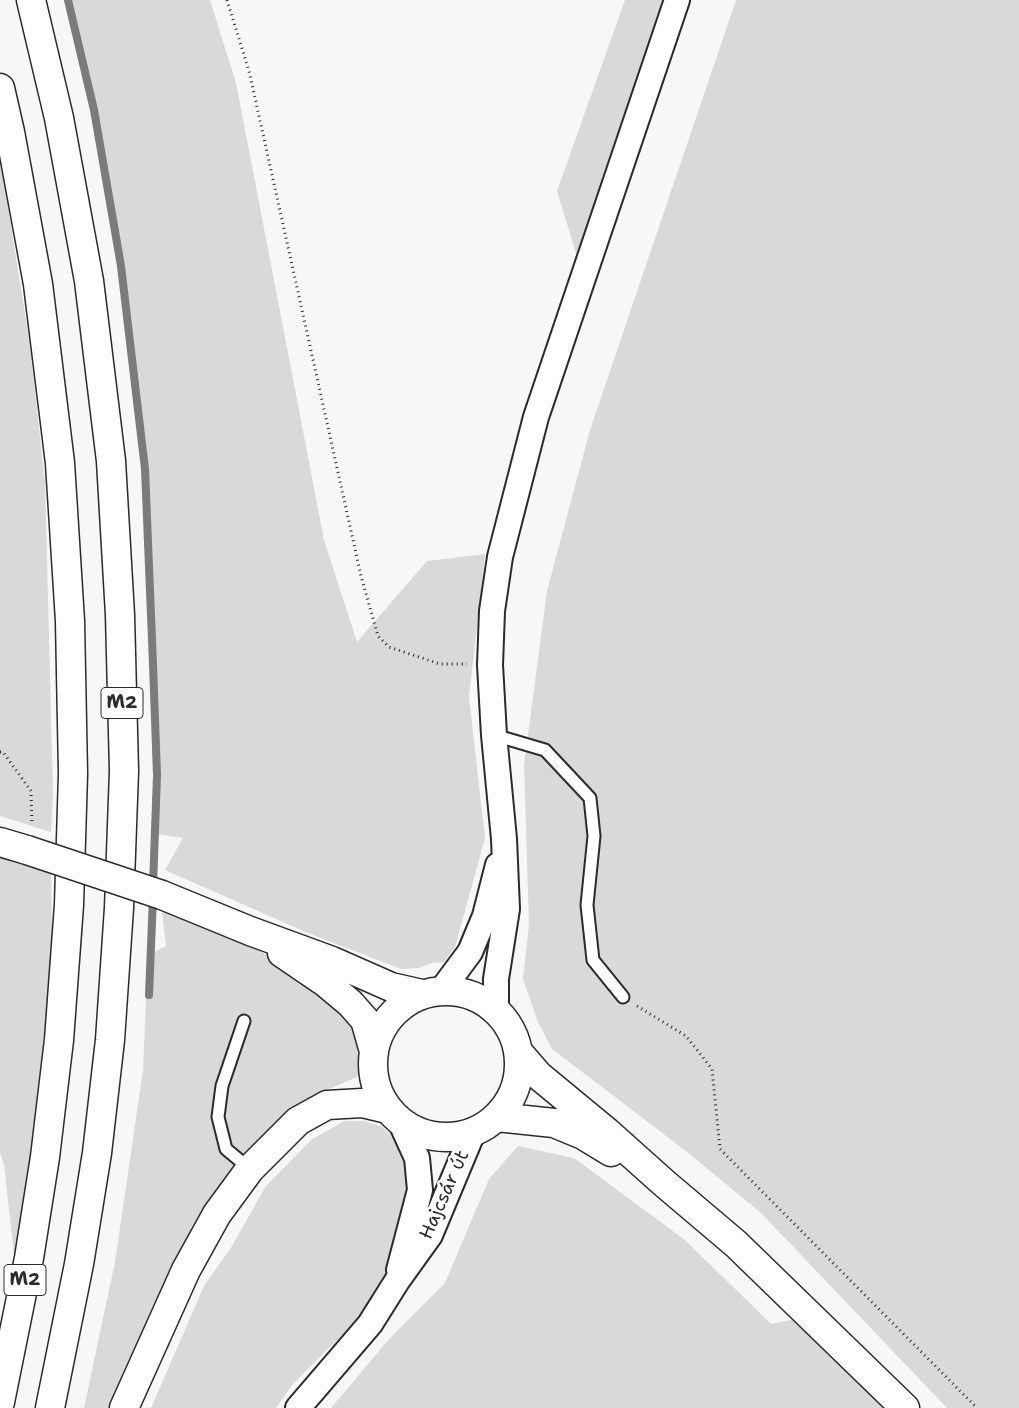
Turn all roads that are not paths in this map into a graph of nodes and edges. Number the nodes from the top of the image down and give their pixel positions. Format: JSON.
{"nodes":[{"id":1,"x":31,"y":0,"type":"edge"},
{"id":2,"x":677,"y":0,"type":"edge"},
{"id":3,"x":0,"y":88,"type":"edge"},
{"id":4,"x":494,"y":736,"type":"junction"},
{"id":5,"x":504,"y":839,"type":"junction"},
{"id":6,"x":0,"y":842,"type":"edge"},
{"id":7,"x":250,"y":930,"type":"junction"},
{"id":8,"x":431,"y":993,"type":"junction"},
{"id":9,"x":623,"y":997,"type":"road end"},
{"id":10,"x":496,"y":1010,"type":"junction"},
{"id":11,"x":244,"y":1021,"type":"dead end"},
{"id":12,"x":374,"y":1048,"type":"junction"},
{"id":13,"x":519,"y":1053,"type":"junction"},
{"id":14,"x":394,"y":1116,"type":"junction"},
{"id":15,"x":497,"y":1117,"type":"junction"},
{"id":16,"x":473,"y":1132,"type":"junction"},
{"id":17,"x":250,"y":1169,"type":"junction"},
{"id":18,"x":664,"y":1183,"type":"junction"},
{"id":19,"x":397,"y":1281,"type":"junction"},
{"id":20,"x":0,"y":1402,"type":"edge"},
{"id":21,"x":50,"y":1408,"type":"edge"},
{"id":22,"x":124,"y":1408,"type":"edge"},
{"id":23,"x":298,"y":1408,"type":"edge"},
{"id":24,"x":905,"y":1408,"type":"edge"}],
"edges":[{"from":1,"to":21,"type":"main road","number":"M2"},
{"from":2,"to":4,"type":"street"},
{"from":3,"to":20,"type":"main road","number":"M2"},
{"from":4,"to":5,"type":"street"},
{"from":4,"to":9,"type":"lane"},
{"from":5,"to":8,"type":"street"},
{"from":5,"to":10,"type":"street"},
{"from":6,"to":7,"type":"main road","bridge":true},
{"from":7,"to":8,"type":"main road"},
{"from":7,"to":12,"type":"main road"},
{"from":8,"to":10,"type":"main road"},
{"from":8,"to":12,"type":"main road"},
{"from":10,"to":13,"type":"main road"},
{"from":11,"to":17,"type":"lane"},
{"from":12,"to":14,"type":"main road"},
{"from":13,"to":15,"type":"main road"},
{"from":13,"to":18,"type":"main road"},
{"from":14,"to":16,"type":"main road"},
{"from":14,"to":17,"type":"main road"},
{"from":14,"to":19,"type":"street","name":"Hajcsár út"},
{"from":15,"to":16,"type":"main road"},
{"from":15,"to":18,"type":"main road"},
{"from":16,"to":19,"type":"street","name":"Hajcsár út"},
{"from":17,"to":22,"type":"main road"},
{"from":18,"to":24,"type":"main road"},
{"from":19,"to":23,"type":"street","name":"Hajcsár út"}]}
